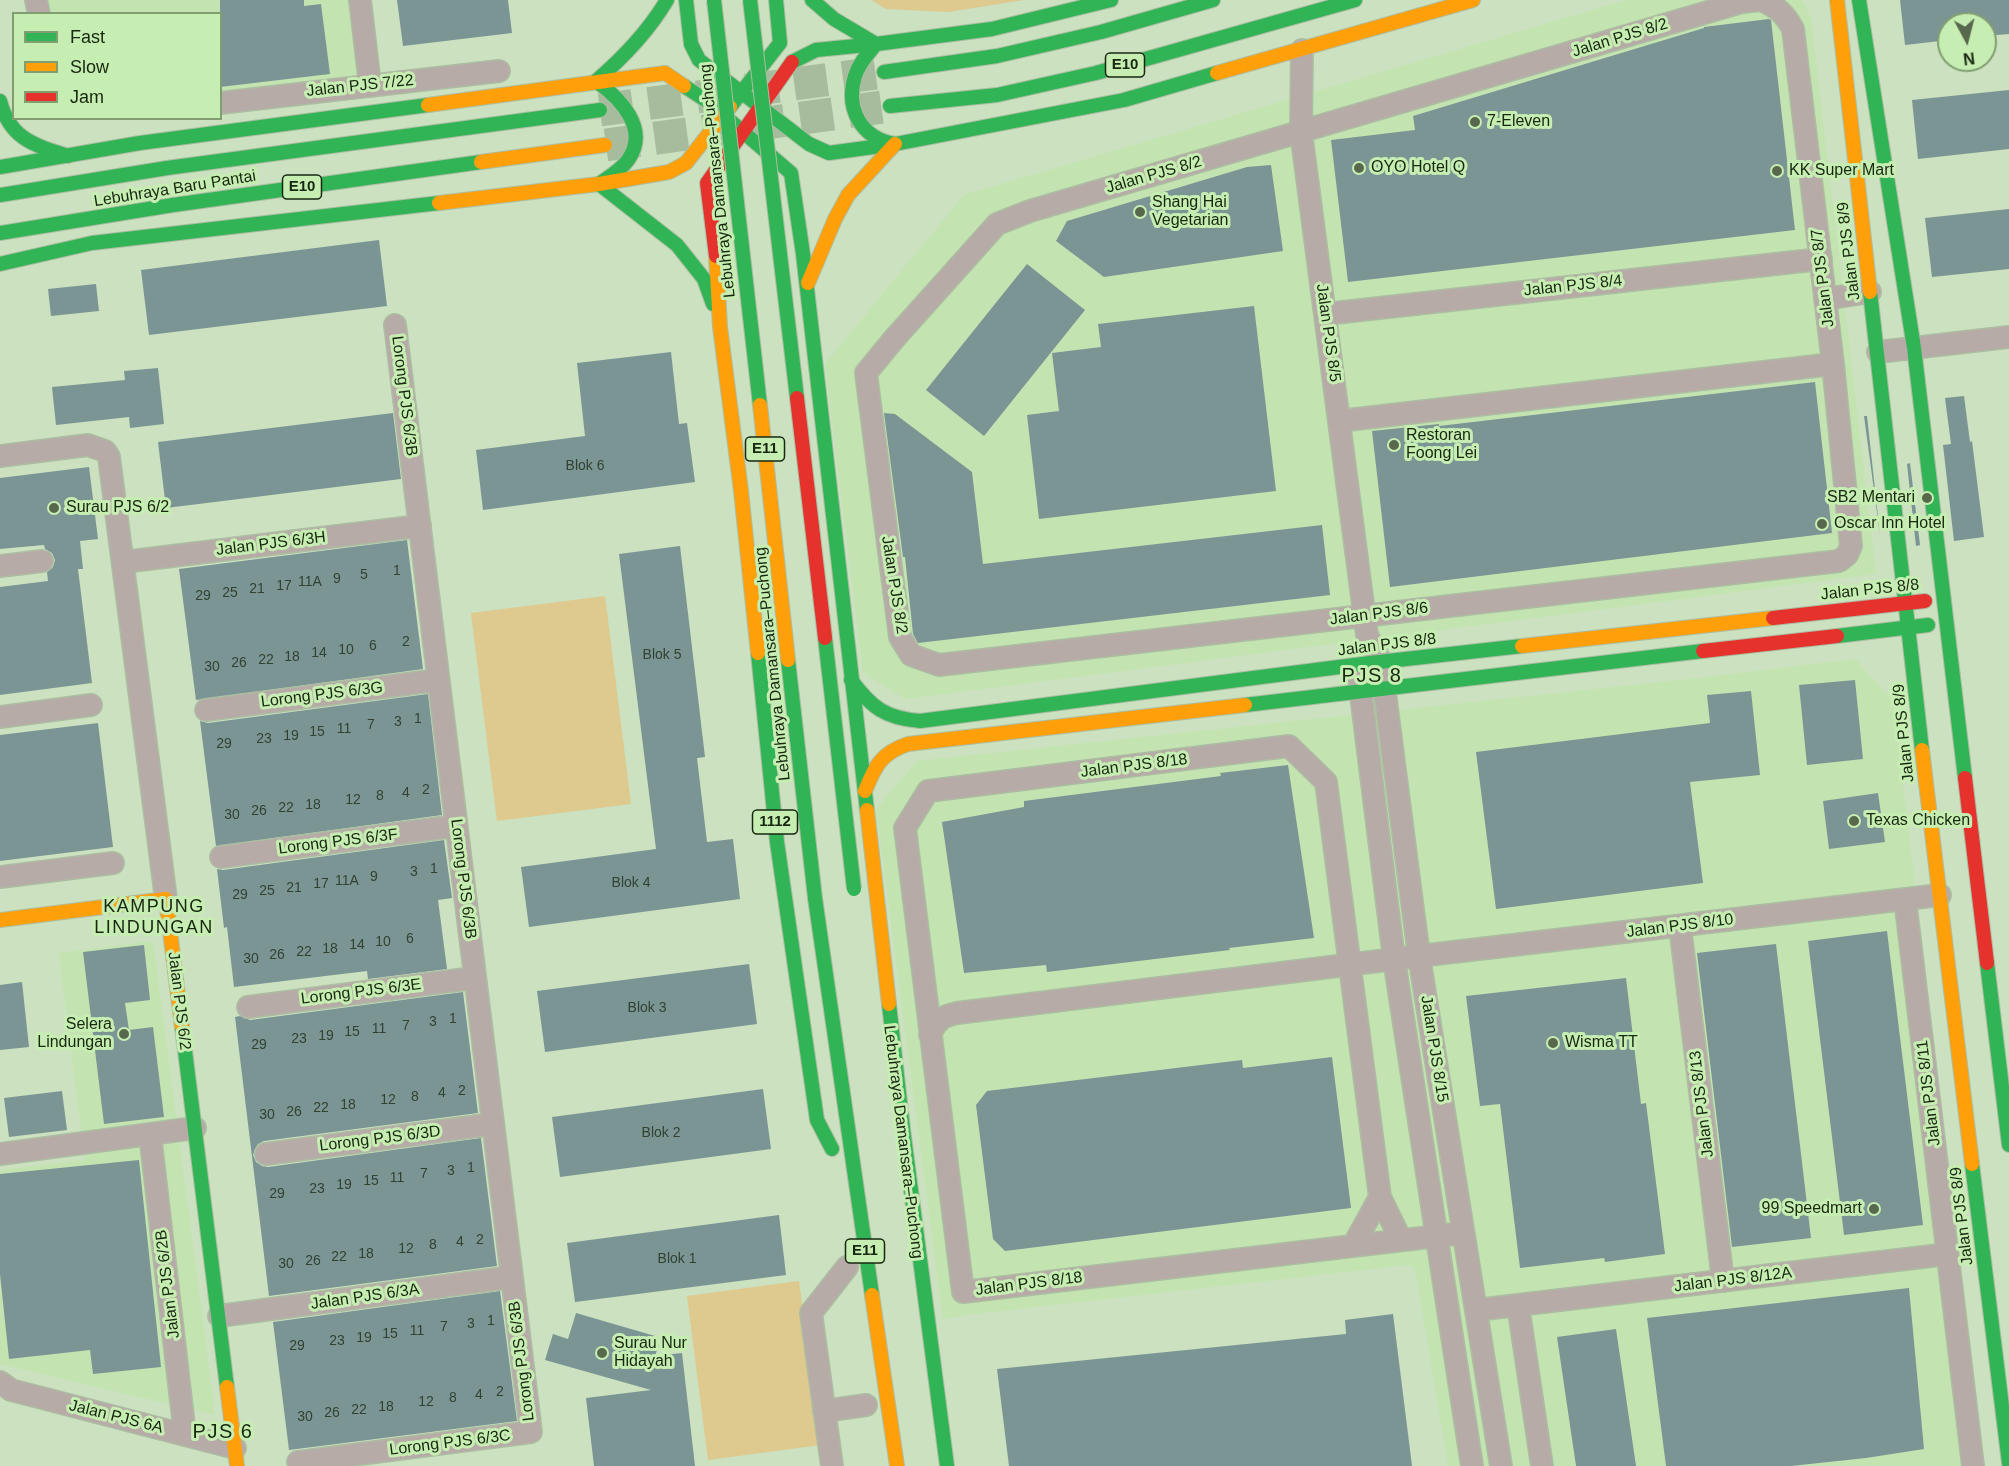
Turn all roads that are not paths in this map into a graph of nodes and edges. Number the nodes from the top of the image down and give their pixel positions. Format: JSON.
{"nodes":[{"id":1,"x":360,"y":0,"type":"edge"},
{"id":2,"x":667,"y":0,"type":"edge"},
{"id":3,"x":714,"y":0,"type":"edge"},
{"id":4,"x":750,"y":0,"type":"edge"},
{"id":5,"x":773,"y":0,"type":"edge"},
{"id":6,"x":812,"y":0,"type":"edge"},
{"id":7,"x":1111,"y":0,"type":"edge"},
{"id":8,"x":1212,"y":0,"type":"edge"},
{"id":9,"x":1355,"y":0,"type":"edge"},
{"id":10,"x":1473,"y":0,"type":"edge"},
{"id":11,"x":1837,"y":0,"type":"edge"},
{"id":12,"x":1859,"y":0,"type":"edge"},
{"id":13,"x":686,"y":3,"type":"edge"},
{"id":14,"x":1776,"y":7,"type":"joint"},
{"id":15,"x":876,"y":44,"type":"junction"},
{"id":16,"x":1302,"y":50,"type":"junction"},
{"id":17,"x":499,"y":71,"type":"dead end"},
{"id":18,"x":884,"y":72,"type":"tunnel mouth"},
{"id":19,"x":596,"y":81,"type":"junction"},
{"id":20,"x":370,"y":85,"type":"junction"},
{"id":21,"x":742,"y":92,"type":"junction"},
{"id":22,"x":222,"y":103,"type":"edge"},
{"id":23,"x":760,"y":106,"type":"junction"},
{"id":24,"x":890,"y":106,"type":"tunnel mouth"},
{"id":25,"x":0,"y":108,"type":"edge"},
{"id":26,"x":600,"y":110,"type":"tunnel mouth"},
{"id":27,"x":724,"y":116,"type":"junction"},
{"id":28,"x":742,"y":130,"type":"junction"},
{"id":29,"x":1301,"y":132,"type":"junction"},
{"id":30,"x":895,"y":144,"type":"junction"},
{"id":31,"x":605,"y":145,"type":"tunnel mouth"},
{"id":32,"x":68,"y":156,"type":"junction"},
{"id":33,"x":0,"y":167,"type":"edge"},
{"id":34,"x":599,"y":184,"type":"junction"},
{"id":35,"x":0,"y":195,"type":"edge"},
{"id":36,"x":0,"y":233,"type":"edge"},
{"id":37,"x":803,"y":254,"type":"junction"},
{"id":38,"x":716,"y":259,"type":"junction"},
{"id":39,"x":1821,"y":259,"type":"junction"},
{"id":40,"x":0,"y":264,"type":"edge"},
{"id":41,"x":806,"y":286,"type":"junction"},
{"id":42,"x":1870,"y":292,"type":"junction"},
{"id":43,"x":1825,"y":299,"type":"junction"},
{"id":44,"x":1325,"y":314,"type":"junction"},
{"id":45,"x":395,"y":325,"type":"dead end"},
{"id":46,"x":720,"y":327,"type":"junction"},
{"id":47,"x":2009,"y":337,"type":"edge"},
{"id":48,"x":1914,"y":348,"type":"junction"},
{"id":49,"x":1878,"y":352,"type":"junction"},
{"id":50,"x":1833,"y":364,"type":"junction"},
{"id":51,"x":1339,"y":421,"type":"junction"},
{"id":52,"x":0,"y":456,"type":"edge"},
{"id":53,"x":420,"y":526,"type":"junction"},
{"id":54,"x":1847,"y":555,"type":"joint"},
{"id":55,"x":42,"y":561,"type":"dead end"},
{"id":56,"x":123,"y":562,"type":"junction"},
{"id":57,"x":0,"y":566,"type":"edge"},
{"id":58,"x":1944,"y":599,"type":"junction"},
{"id":59,"x":1905,"y":603,"type":"junction"},
{"id":60,"x":1946,"y":622,"type":"junction"},
{"id":61,"x":1366,"y":625,"type":"junction"},
{"id":62,"x":1909,"y":627,"type":"junction"},
{"id":63,"x":911,"y":655,"type":"joint"},
{"id":64,"x":1381,"y":662,"type":"junction"},
{"id":65,"x":1358,"y":664,"type":"junction"},
{"id":66,"x":438,"y":680,"type":"junction"},
{"id":67,"x":851,"y":680,"type":"junction"},
{"id":68,"x":1384,"y":687,"type":"junction"},
{"id":69,"x":1361,"y":690,"type":"junction"},
{"id":70,"x":91,"y":705,"type":"dead end"},
{"id":71,"x":206,"y":710,"type":"dead end"},
{"id":72,"x":0,"y":717,"type":"edge"},
{"id":73,"x":865,"y":791,"type":"junction"},
{"id":74,"x":455,"y":826,"type":"junction"},
{"id":75,"x":221,"y":857,"type":"dead end"},
{"id":76,"x":113,"y":863,"type":"dead end"},
{"id":77,"x":0,"y":877,"type":"edge"},
{"id":78,"x":855,"y":895,"type":"dead end"},
{"id":79,"x":1940,"y":895,"type":"junction"},
{"id":80,"x":166,"y":899,"type":"junction"},
{"id":81,"x":1905,"y":899,"type":"junction"},
{"id":82,"x":0,"y":920,"type":"edge"},
{"id":83,"x":1680,"y":926,"type":"junction"},
{"id":84,"x":1419,"y":956,"type":"junction"},
{"id":85,"x":1394,"y":959,"type":"junction"},
{"id":86,"x":922,"y":966,"type":"junction"},
{"id":87,"x":1351,"y":974,"type":"junction"},
{"id":88,"x":474,"y":978,"type":"junction"},
{"id":89,"x":248,"y":1007,"type":"dead end"},
{"id":90,"x":957,"y":1013,"type":"junction"},
{"id":91,"x":834,"y":1035,"type":"junction"},
{"id":92,"x":930,"y":1035,"type":"junction"},
{"id":93,"x":493,"y":1124,"type":"junction"},
{"id":94,"x":195,"y":1128,"type":"junction"},
{"id":95,"x":150,"y":1134,"type":"junction"},
{"id":96,"x":2009,"y":1144,"type":"edge"},
{"id":97,"x":0,"y":1154,"type":"edge"},
{"id":98,"x":266,"y":1154,"type":"dead end"},
{"id":99,"x":1380,"y":1197,"type":"junction"},
{"id":100,"x":1463,"y":1233,"type":"junction"},
{"id":101,"x":1438,"y":1236,"type":"junction"},
{"id":102,"x":1401,"y":1240,"type":"junction"},
{"id":103,"x":1353,"y":1246,"type":"junction"},
{"id":104,"x":1948,"y":1254,"type":"junction"},
{"id":105,"x":846,"y":1261,"type":"joint"},
{"id":106,"x":512,"y":1277,"type":"junction"},
{"id":107,"x":1723,"y":1281,"type":"junction"},
{"id":108,"x":850,"y":1290,"type":"dead end"},
{"id":109,"x":1518,"y":1305,"type":"junction"},
{"id":110,"x":1476,"y":1310,"type":"junction"},
{"id":111,"x":219,"y":1316,"type":"junction"},
{"id":112,"x":0,"y":1382,"type":"edge"},
{"id":113,"x":866,"y":1404,"type":"dead end"},
{"id":114,"x":824,"y":1411,"type":"junction"},
{"id":115,"x":531,"y":1432,"type":"joint"},
{"id":116,"x":185,"y":1435,"type":"junction"},
{"id":117,"x":236,"y":1457,"type":"edge"},
{"id":118,"x":298,"y":1462,"type":"dead end"},
{"id":119,"x":2009,"y":1463,"type":"edge"},
{"id":120,"x":832,"y":1466,"type":"edge"},
{"id":121,"x":897,"y":1466,"type":"edge"},
{"id":122,"x":947,"y":1466,"type":"edge"},
{"id":123,"x":1472,"y":1466,"type":"edge"},
{"id":124,"x":1501,"y":1466,"type":"edge"},
{"id":125,"x":1542,"y":1466,"type":"edge"},
{"id":126,"x":1973,"y":1466,"type":"edge"}],
"edges":[{"from":1,"to":20,"type":"street"},
{"from":2,"to":19,"type":"main road"},
{"from":3,"to":91,"type":"main road","name":"Lebuhraya Damansara–Puchong","number":"E11","bridge":true},
{"from":4,"to":78,"type":"main road","number":"E11","bridge":true},
{"from":5,"to":13,"type":"main road"},
{"from":5,"to":21,"type":"main road"},
{"from":6,"to":15,"type":"main road"},
{"from":7,"to":15,"type":"main road"},
{"from":8,"to":18,"type":"main road","number":"E10"},
{"from":9,"to":24,"type":"main road","number":"E10"},
{"from":10,"to":16,"type":"main road"},
{"from":11,"to":42,"type":"main road","name":"Jalan PJS 8/9"},
{"from":12,"to":48,"type":"main road"},
{"from":13,"to":21,"type":"main road"},
{"from":14,"to":29,"type":"street","name":"Jalan PJS 8/2"},
{"from":14,"to":39,"type":"street","name":"Jalan PJS 8/7"},
{"from":15,"to":23,"type":"main road"},
{"from":15,"to":30,"type":"main road"},
{"from":16,"to":29,"type":"street","name":"Jalan PJS 8/5"},
{"from":16,"to":30,"type":"main road"},
{"from":17,"to":20,"type":"street","name":"Jalan PJS 7/22"},
{"from":19,"to":27,"type":"main road"},
{"from":19,"to":32,"type":"main road"},
{"from":19,"to":34,"type":"main road"},
{"from":20,"to":22,"type":"street","name":"Jalan PJS 7/22"},
{"from":21,"to":23,"type":"main road"},
{"from":21,"to":27,"type":"main road"},
{"from":23,"to":28,"type":"main road"},
{"from":23,"to":30,"type":"main road"},
{"from":25,"to":32,"type":"main road"},
{"from":26,"to":35,"type":"main road","name":"Lebuhraya Baru Pantai","number":"E10"},
{"from":27,"to":28,"type":"main road"},
{"from":27,"to":34,"type":"main road"},
{"from":28,"to":37,"type":"main road"},
{"from":28,"to":38,"type":"main road"},
{"from":29,"to":44,"type":"street","name":"Jalan PJS 8/5"},
{"from":29,"to":63,"type":"street","name":"Jalan PJS 8/2"},
{"from":30,"to":41,"type":"main road"},
{"from":31,"to":36,"type":"main road","name":"Lebuhraya Baru Pantai","number":"E10"},
{"from":32,"to":33,"type":"main road"},
{"from":34,"to":40,"type":"main road"},
{"from":34,"to":46,"type":"main road"},
{"from":37,"to":38,"type":"main road"},
{"from":37,"to":41,"type":"main road"},
{"from":38,"to":46,"type":"main road"},
{"from":39,"to":43,"type":"street","name":"Jalan PJS 8/7"},
{"from":39,"to":44,"type":"street","name":"Jalan PJS 8/4"},
{"from":41,"to":67,"type":"main road"},
{"from":42,"to":43,"type":"street"},
{"from":42,"to":49,"type":"main road","name":"Jalan PJS 8/9"},
{"from":43,"to":50,"type":"street","name":"Jalan PJS 8/7"},
{"from":44,"to":51,"type":"street","name":"Jalan PJS 8/5"},
{"from":45,"to":53,"type":"street","name":"Lorong PJS 6/3B"},
{"from":46,"to":91,"type":"main road","number":"1112"},
{"from":47,"to":48,"type":"street"},
{"from":48,"to":49,"type":"street"},
{"from":48,"to":58,"type":"main road"},
{"from":49,"to":59,"type":"main road","name":"Jalan PJS 8/9"},
{"from":50,"to":51,"type":"street"},
{"from":50,"to":54,"type":"street","name":"Jalan PJS 8/7"},
{"from":51,"to":61,"type":"street","name":"Jalan PJS 8/5"},
{"from":52,"to":56,"type":"street","name":"Jalan PJS 6/2"},
{"from":53,"to":56,"type":"street","name":"Jalan PJS 6/3H"},
{"from":53,"to":66,"type":"street","name":"Lorong PJS 6/3B"},
{"from":54,"to":61,"type":"street","name":"Jalan PJS 8/6"},
{"from":55,"to":57,"type":"street"},
{"from":56,"to":80,"type":"street","name":"Jalan PJS 6/2"},
{"from":58,"to":59,"type":"main road","name":"Jalan PJS 8/8"},
{"from":58,"to":60,"type":"main road"},
{"from":59,"to":62,"type":"main road","name":"Jalan PJS 8/9"},
{"from":59,"to":64,"type":"main road","name":"Jalan PJS 8/8"},
{"from":60,"to":62,"type":"main road"},
{"from":60,"to":96,"type":"main road"},
{"from":61,"to":63,"type":"street","name":"Jalan PJS 8/6"},
{"from":61,"to":64,"type":"street","name":"Jalan PJS 8/15"},
{"from":61,"to":65,"type":"street","name":"Jalan PJS 8/15"},
{"from":62,"to":68,"type":"main road"},
{"from":62,"to":79,"type":"main road","name":"Jalan PJS 8/9"},
{"from":64,"to":65,"type":"main road","name":"Jalan PJS 8/8"},
{"from":64,"to":68,"type":"street","name":"Jalan PJS 8/15"},
{"from":65,"to":67,"type":"main road","name":"Jalan PJS 8/8"},
{"from":65,"to":69,"type":"street","name":"Jalan PJS 8/15"},
{"from":66,"to":71,"type":"street","name":"Lorong PJS 6/3G"},
{"from":66,"to":74,"type":"street","name":"Lorong PJS 6/3B"},
{"from":67,"to":73,"type":"main road"},
{"from":68,"to":69,"type":"main road"},
{"from":68,"to":84,"type":"street","name":"Jalan PJS 8/15"},
{"from":69,"to":73,"type":"main road"},
{"from":69,"to":85,"type":"street","name":"Jalan PJS 8/15"},
{"from":70,"to":72,"type":"street"},
{"from":73,"to":122,"type":"main road"},
{"from":74,"to":75,"type":"street","name":"Lorong PJS 6/3F"},
{"from":74,"to":88,"type":"street","name":"Lorong PJS 6/3B"},
{"from":76,"to":77,"type":"street"},
{"from":79,"to":81,"type":"street","name":"Jalan PJS 8/10"},
{"from":79,"to":119,"type":"main road","name":"Jalan PJS 8/9"},
{"from":80,"to":82,"type":"main road"},
{"from":80,"to":94,"type":"main road","name":"Jalan PJS 6/2"},
{"from":81,"to":83,"type":"street","name":"Jalan PJS 8/10"},
{"from":81,"to":104,"type":"street","name":"Jalan PJS 8/11"},
{"from":83,"to":84,"type":"street","name":"Jalan PJS 8/10"},
{"from":83,"to":107,"type":"street","name":"Jalan PJS 8/13"},
{"from":84,"to":85,"type":"street","name":"Jalan PJS 8/10"},
{"from":84,"to":100,"type":"street","name":"Jalan PJS 8/15"},
{"from":85,"to":87,"type":"street"},
{"from":85,"to":101,"type":"street","name":"Jalan PJS 8/15"},
{"from":86,"to":87,"type":"street","name":"Jalan PJS 8/18"},
{"from":86,"to":90,"type":"street","name":"Jalan PJS 8/18"},
{"from":86,"to":92,"type":"street","name":"Jalan PJS 8/18"},
{"from":87,"to":90,"type":"street"},
{"from":87,"to":99,"type":"street","name":"Jalan PJS 8/18"},
{"from":88,"to":89,"type":"street","name":"Lorong PJS 6/3E"},
{"from":88,"to":93,"type":"street","name":"Lorong PJS 6/3B"},
{"from":90,"to":92,"type":"street"},
{"from":91,"to":121,"type":"main road","name":"Lebuhraya Damansara–Puchong","number":"E11"},
{"from":92,"to":103,"type":"street","name":"Jalan PJS 8/18"},
{"from":93,"to":98,"type":"street","name":"Lorong PJS 6/3D"},
{"from":93,"to":106,"type":"street","name":"Lorong PJS 6/3B"},
{"from":94,"to":95,"type":"street"},
{"from":94,"to":111,"type":"main road","name":"Jalan PJS 6/2"},
{"from":95,"to":97,"type":"street"},
{"from":95,"to":116,"type":"street","name":"Jalan PJS 6/2B"},
{"from":99,"to":102,"type":"street","name":"Jalan PJS 8/18"},
{"from":99,"to":103,"type":"street"},
{"from":100,"to":101,"type":"street","name":"Jalan PJS 8/18"},
{"from":100,"to":110,"type":"street","name":"Jalan PJS 8/15"},
{"from":101,"to":102,"type":"street","name":"Jalan PJS 8/18"},
{"from":101,"to":123,"type":"street","name":"Jalan PJS 8/15"},
{"from":102,"to":103,"type":"street","name":"Jalan PJS 8/18"},
{"from":104,"to":107,"type":"street","name":"Jalan PJS 8/12A"},
{"from":104,"to":126,"type":"street","name":"Jalan PJS 8/11"},
{"from":105,"to":108,"type":"main road"},
{"from":105,"to":114,"type":"street"},
{"from":106,"to":111,"type":"street","name":"Jalan PJS 6/3A"},
{"from":106,"to":115,"type":"street","name":"Lorong PJS 6/3B"},
{"from":107,"to":109,"type":"street","name":"Jalan PJS 8/12A"},
{"from":109,"to":110,"type":"street","name":"Jalan PJS 8/12A"},
{"from":109,"to":125,"type":"street"},
{"from":110,"to":124,"type":"street","name":"Jalan PJS 8/15"},
{"from":111,"to":117,"type":"main road","name":"Jalan PJS 6/2"},
{"from":112,"to":116,"type":"street","name":"Jalan PJS 6A"},
{"from":113,"to":114,"type":"street"},
{"from":114,"to":120,"type":"street"},
{"from":115,"to":118,"type":"street","name":"Lorong PJS 6/3C"},
{"from":116,"to":117,"type":"street","name":"Jalan PJS 6A"}]}
